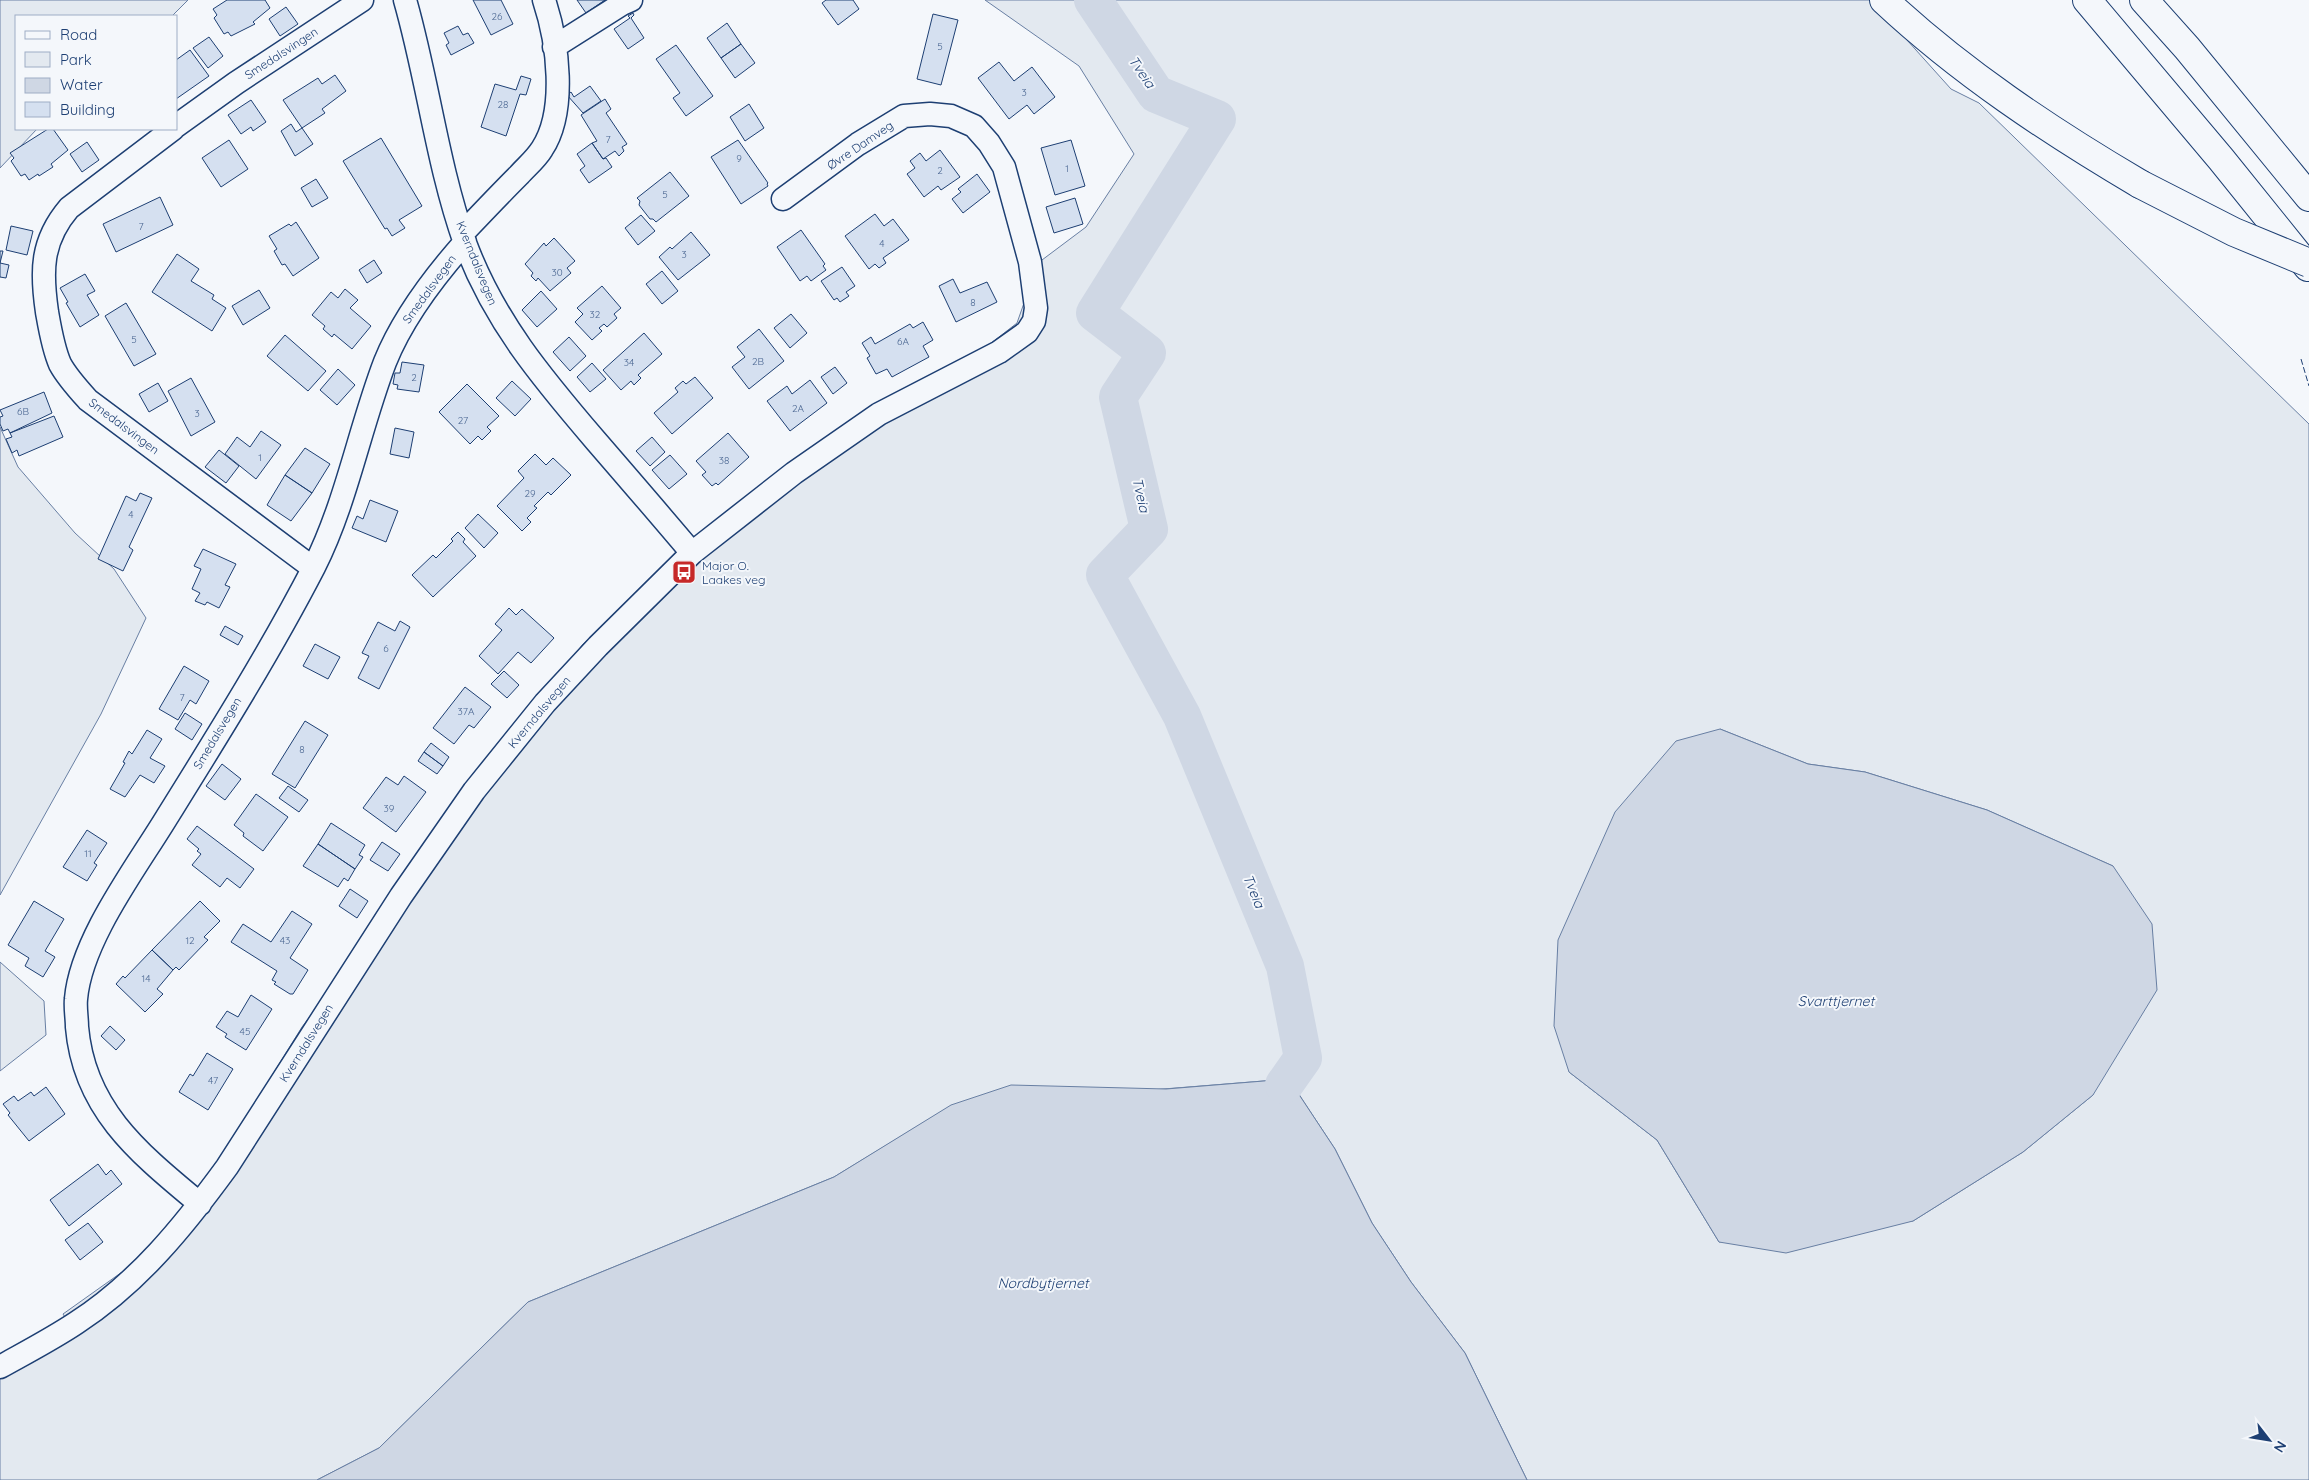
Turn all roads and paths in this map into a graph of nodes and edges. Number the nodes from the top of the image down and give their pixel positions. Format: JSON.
{"nodes":[{"id":1,"x":362,"y":0,"type":"edge"},
{"id":2,"x":405,"y":0,"type":"edge"},
{"id":3,"x":544,"y":0,"type":"edge"},
{"id":4,"x":631,"y":0,"type":"edge"},
{"id":5,"x":1884,"y":0,"type":"edge"},
{"id":6,"x":2088,"y":0,"type":"edge"},
{"id":7,"x":2144,"y":0,"type":"edge"},
{"id":8,"x":554,"y":47,"type":"junction"},
{"id":9,"x":178,"y":125,"type":"edge"},
{"id":10,"x":172,"y":130,"type":"edge"},
{"id":11,"x":2309,"y":197,"type":"edge"},
{"id":12,"x":784,"y":199,"type":"dead end"},
{"id":13,"x":464,"y":237,"type":"junction"},
{"id":14,"x":2309,"y":263,"type":"edge"},
{"id":15,"x":2309,"y":269,"type":"edge"},
{"id":16,"x":692,"y":552,"type":"junction"},
{"id":17,"x":313,"y":568,"type":"junction"},
{"id":18,"x":200,"y":1204,"type":"junction"},
{"id":19,"x":0,"y":1367,"type":"edge"}],
"edges":[{"from":1,"to":9,"type":"street","name":"Smedalsvingen"},
{"from":2,"to":13,"type":"street","name":"Kverndalsvegen"},
{"from":3,"to":8,"type":"street","name":"Smedalsvegen"},
{"from":4,"to":8,"type":"street"},
{"from":5,"to":14,"type":"highway","bridge":true},
{"from":6,"to":15,"type":"highway"},
{"from":7,"to":11,"type":"highway"},
{"from":8,"to":13,"type":"street","name":"Smedalsvegen"},
{"from":10,"to":17,"type":"street","name":"Smedalsvingen"},
{"from":12,"to":16,"type":"street","name":"Øvre Damveg"},
{"from":13,"to":16,"type":"street","name":"Kverndalsvegen"},
{"from":13,"to":17,"type":"street","name":"Smedalsvegen"},
{"from":16,"to":18,"type":"street","name":"Kverndalsvegen"},
{"from":17,"to":18,"type":"street","name":"Smedalsvegen"},
{"from":18,"to":19,"type":"street","name":"Kverndalsvegen"}]}
